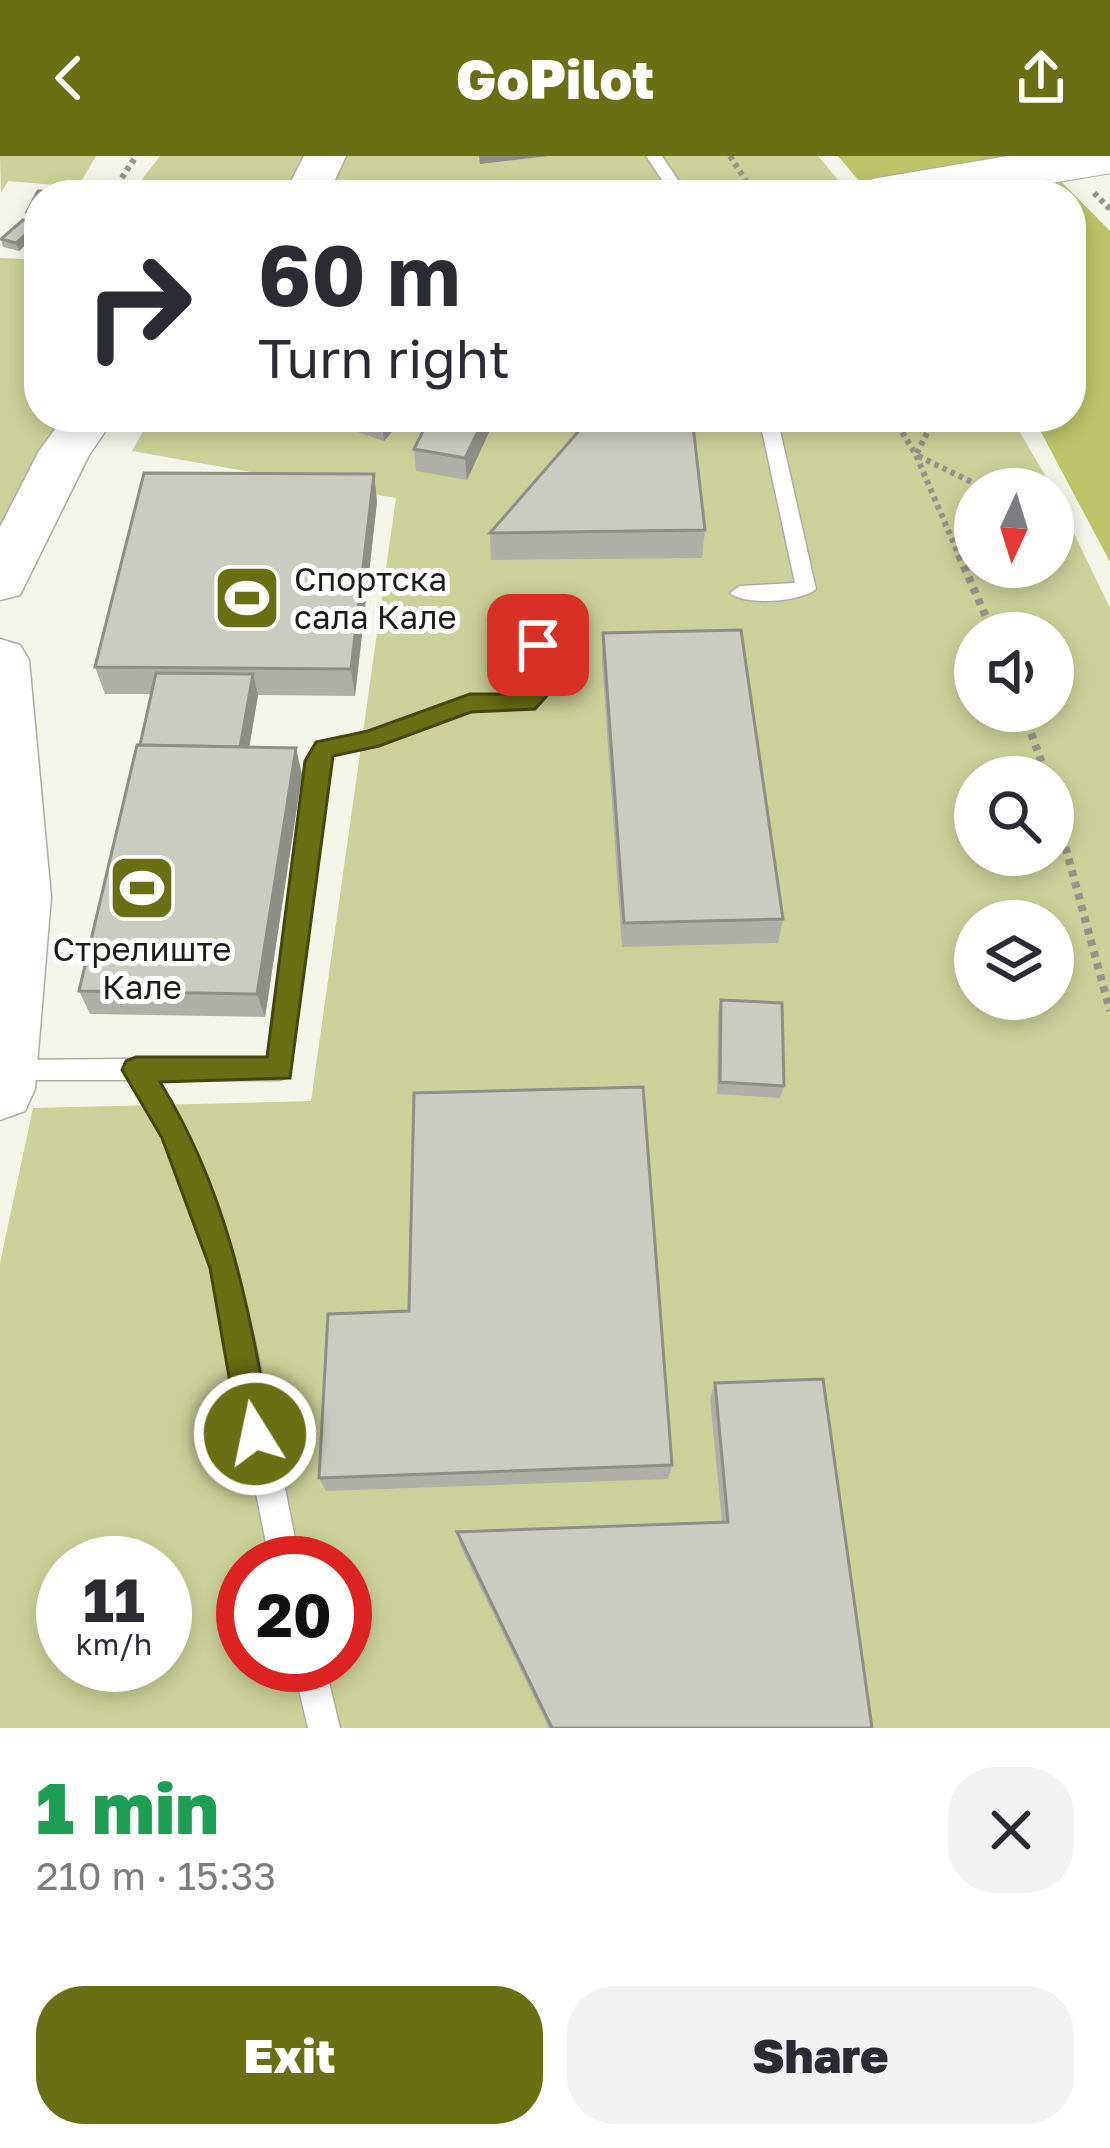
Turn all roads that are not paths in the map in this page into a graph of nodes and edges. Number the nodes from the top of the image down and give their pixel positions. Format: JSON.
{"nodes":[{"id":1,"x":1110,"y":156,"type":"edge"},
{"id":2,"x":968,"y":180,"type":"edge"},
{"id":3,"x":79,"y":432,"type":"edge"},
{"id":4,"x":771,"y":432,"type":"edge"},
{"id":5,"x":0,"y":581,"type":"edge"},
{"id":6,"x":740,"y":593,"type":"dead end"},
{"id":7,"x":538,"y":645,"type":"dead end"},
{"id":8,"x":0,"y":660,"type":"edge"},
{"id":9,"x":136,"y":1070,"type":"junction"},
{"id":10,"x":2,"y":1079,"type":"edge"},
{"id":11,"x":279,"y":1536,"type":"edge"},
{"id":12,"x":315,"y":1692,"type":"edge"},
{"id":13,"x":323,"y":1728,"type":"edge"}],
"edges":[{"from":1,"to":2,"type":"street","bridge":true},
{"from":3,"to":5,"type":"street"},
{"from":4,"to":6,"type":"lane"},
{"from":7,"to":9,"type":"lane"},
{"from":8,"to":10,"type":"street"},
{"from":9,"to":10,"type":"lane"},
{"from":9,"to":11,"type":"lane"},
{"from":12,"to":13,"type":"lane"}]}
